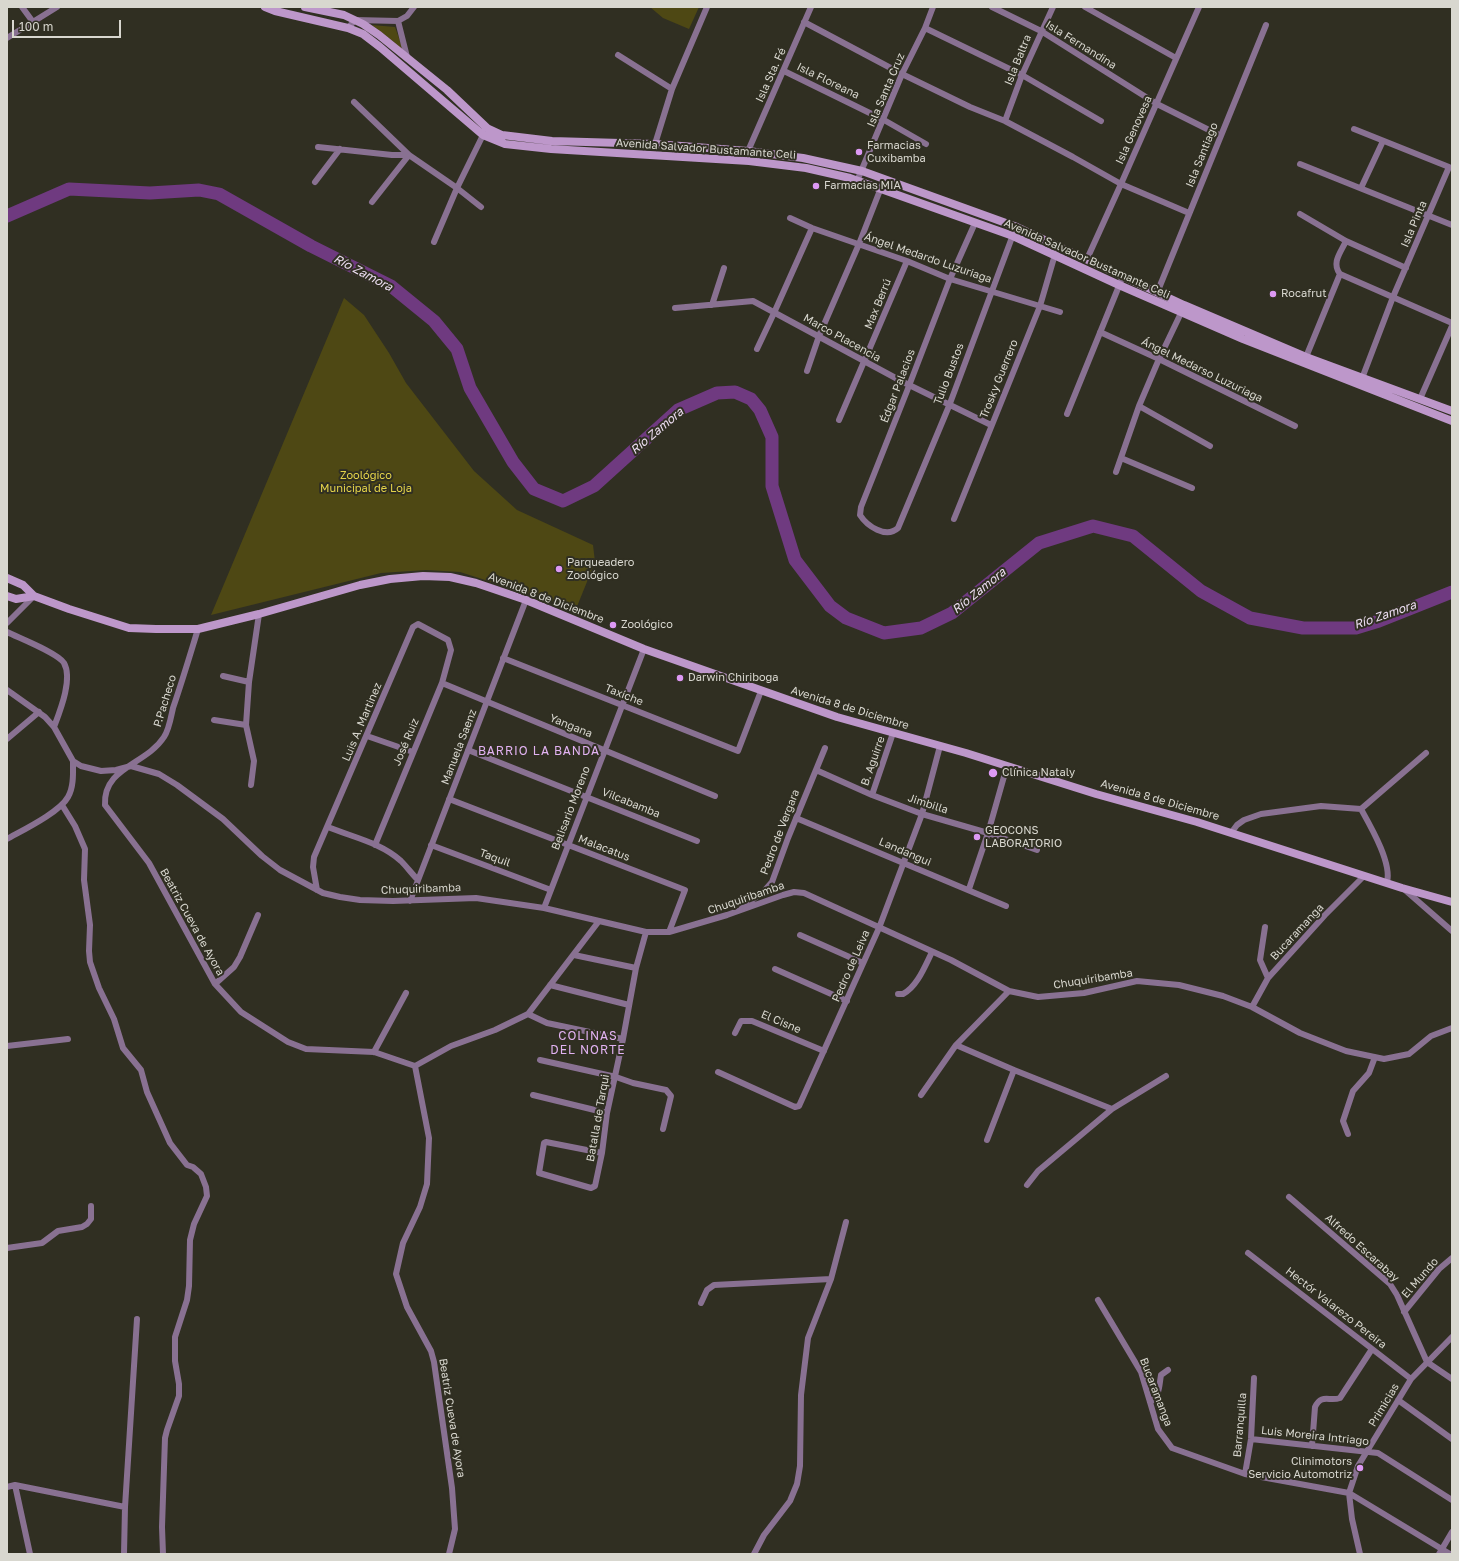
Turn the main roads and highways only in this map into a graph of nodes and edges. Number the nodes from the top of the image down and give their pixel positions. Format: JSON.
{"nodes":[{"id":1,"x":265,"y":7,"type":"edge"},
{"id":2,"x":305,"y":7,"type":"edge"},
{"id":3,"x":447,"y":90,"type":"junction"},
{"id":4,"x":439,"y":99,"type":"junction"},
{"id":5,"x":485,"y":132,"type":"junction"},
{"id":6,"x":1244,"y":335,"type":"junction"},
{"id":7,"x":1361,"y":381,"type":"junction"},
{"id":8,"x":1452,"y":411,"type":"edge"},
{"id":9,"x":1452,"y":421,"type":"edge"},
{"id":10,"x":7,"y":578,"type":"edge"},
{"id":11,"x":7,"y":596,"type":"edge"},
{"id":12,"x":34,"y":596,"type":"junction"},
{"id":13,"x":1452,"y":902,"type":"edge"}],
"edges":[{"from":1,"to":4,"type":"main road","name":"Avenida Salvador Bustamante Celi"},
{"from":2,"to":3,"type":"main road","name":"Avenida Salvador Bustamante Celi"},
{"from":3,"to":4,"type":"main road"},
{"from":3,"to":5,"type":"main road","name":"Avenida Salvador Bustamante Celi"},
{"from":4,"to":5,"type":"main road","name":"Avenida Salvador Bustamante Celi"},
{"from":5,"to":6,"type":"main road","name":"Avenida Salvador Bustamante Celi"},
{"from":5,"to":6,"type":"main road","name":"Avenida Salvador Bustamante Celi"},
{"from":6,"to":7,"type":"main road","name":"Avenida Salvador Bustamante Celi"},
{"from":6,"to":7,"type":"main road","name":"Avenida Salvador Bustamante Celi"},
{"from":7,"to":8,"type":"main road","name":"Avenida Salvador Bustamante Celi"},
{"from":7,"to":9,"type":"main road","name":"Avenida Salvador Bustamante Celi"},
{"from":10,"to":12,"type":"main road","name":"Avenida 8 de Diciembre"},
{"from":11,"to":12,"type":"main road"},
{"from":12,"to":13,"type":"main road","name":"Avenida 8 de Diciembre"}]}
